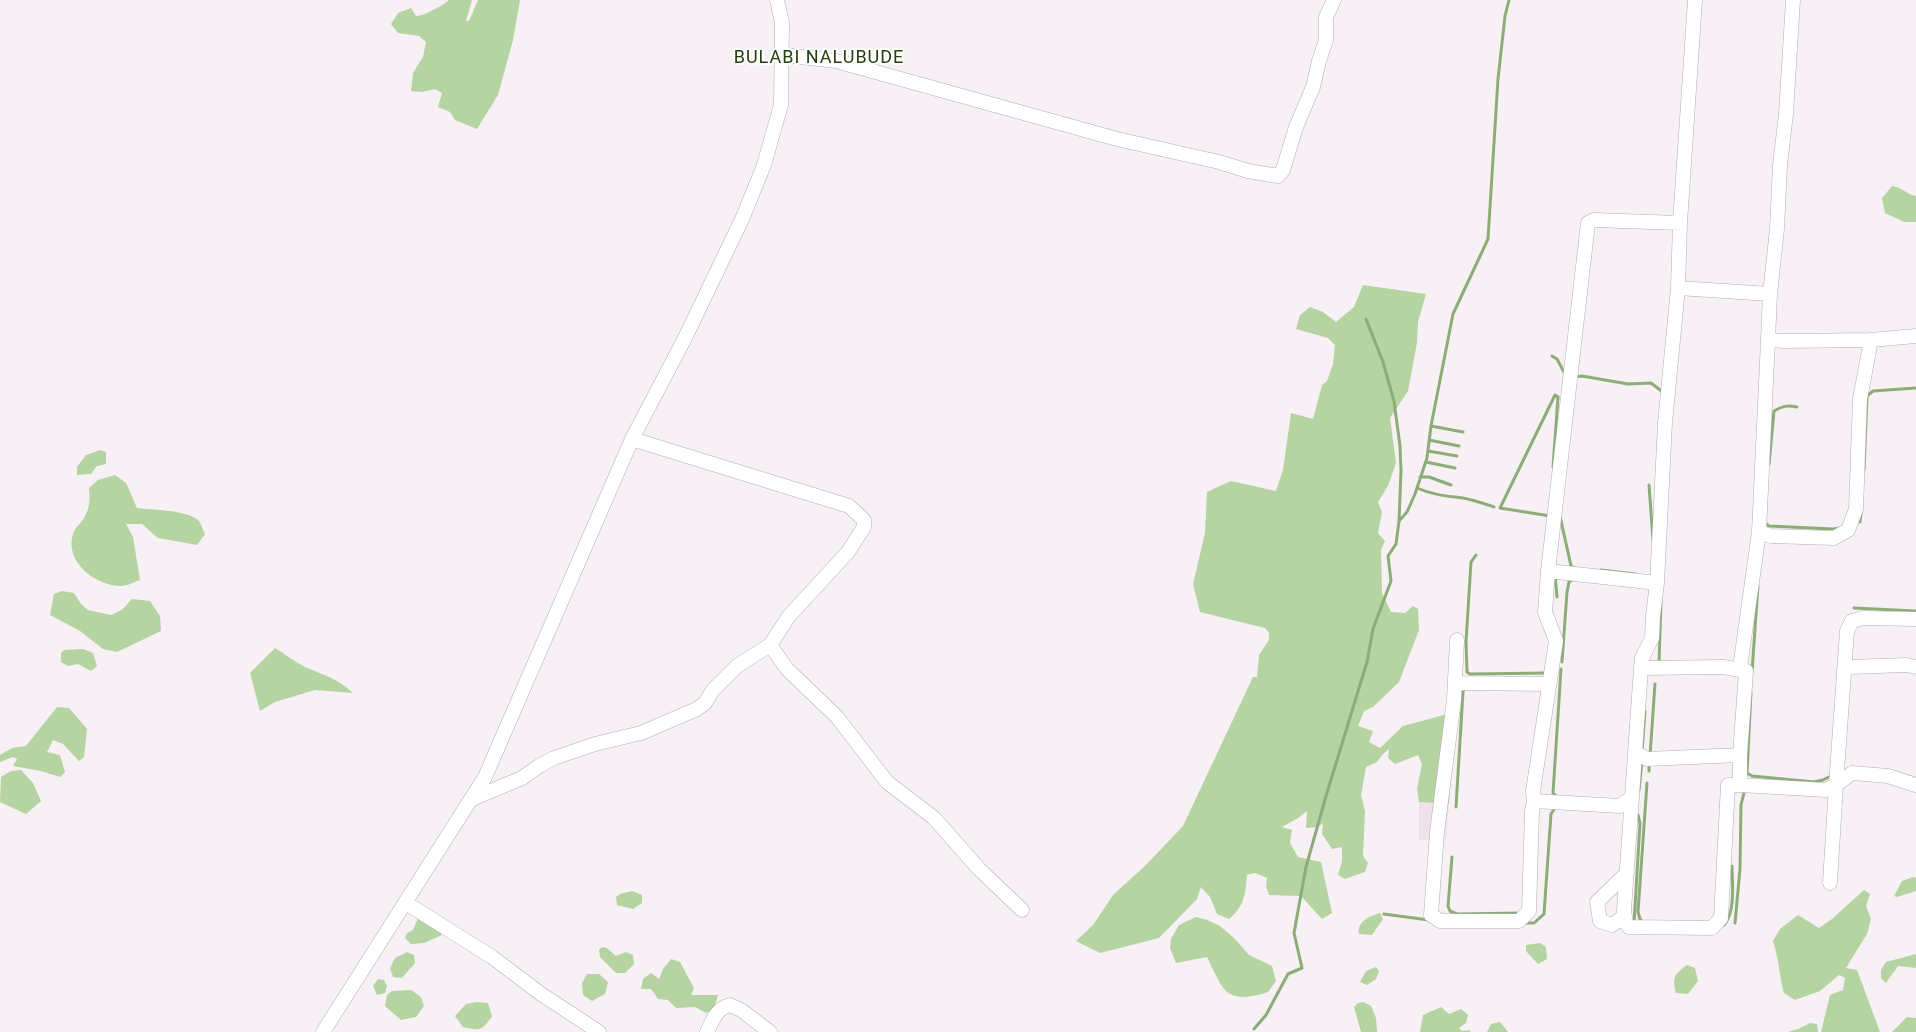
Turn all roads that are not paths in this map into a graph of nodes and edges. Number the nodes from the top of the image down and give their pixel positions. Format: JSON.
{"nodes":[{"id":1,"x":777,"y":0,"type":"edge"},
{"id":2,"x":1334,"y":0,"type":"edge"},
{"id":3,"x":1695,"y":0,"type":"edge"},
{"id":4,"x":1793,"y":0,"type":"edge"},
{"id":5,"x":783,"y":55,"type":"junction"},
{"id":6,"x":1680,"y":223,"type":"junction"},
{"id":7,"x":1678,"y":288,"type":"junction"},
{"id":8,"x":1770,"y":294,"type":"junction"},
{"id":9,"x":1916,"y":336,"type":"edge"},
{"id":10,"x":1768,"y":340,"type":"junction"},
{"id":11,"x":1871,"y":340,"type":"junction"},
{"id":12,"x":632,"y":439,"type":"junction"},
{"id":13,"x":1759,"y":532,"type":"junction"},
{"id":14,"x":1548,"y":571,"type":"junction"},
{"id":15,"x":1657,"y":583,"type":"junction"},
{"id":16,"x":1916,"y":619,"type":"edge"},
{"id":17,"x":1457,"y":640,"type":"dead end"},
{"id":18,"x":770,"y":645,"type":"junction"},
{"id":19,"x":1916,"y":667,"type":"edge"},
{"id":20,"x":1641,"y":668,"type":"junction"},
{"id":21,"x":1746,"y":671,"type":"junction"},
{"id":22,"x":1844,"y":671,"type":"junction"},
{"id":23,"x":1455,"y":683,"type":"junction"},
{"id":24,"x":1549,"y":684,"type":"junction"},
{"id":25,"x":1635,"y":752,"type":"junction"},
{"id":26,"x":1740,"y":754,"type":"junction"},
{"id":27,"x":1740,"y":785,"type":"junction"},
{"id":28,"x":1836,"y":785,"type":"junction"},
{"id":29,"x":1916,"y":785,"type":"edge"},
{"id":30,"x":472,"y":799,"type":"junction"},
{"id":31,"x":1534,"y":801,"type":"junction"},
{"id":32,"x":1627,"y":807,"type":"junction"},
{"id":33,"x":1627,"y":873,"type":"junction"},
{"id":34,"x":1830,"y":883,"type":"dead end"},
{"id":35,"x":406,"y":903,"type":"junction"},
{"id":36,"x":1022,"y":910,"type":"dead end"},
{"id":37,"x":1624,"y":916,"type":"junction"},
{"id":38,"x":322,"y":1032,"type":"edge"},
{"id":39,"x":599,"y":1032,"type":"edge"},
{"id":40,"x":707,"y":1032,"type":"edge"},
{"id":41,"x":770,"y":1032,"type":"edge"}],
"edges":[{"from":1,"to":5,"type":"street"},
{"from":2,"to":5,"type":"street"},
{"from":3,"to":6,"type":"street"},
{"from":4,"to":8,"type":"street"},
{"from":5,"to":12,"type":"street"},
{"from":6,"to":7,"type":"street"},
{"from":6,"to":14,"type":"street"},
{"from":7,"to":8,"type":"street"},
{"from":7,"to":15,"type":"street"},
{"from":8,"to":10,"type":"street"},
{"from":9,"to":11,"type":"street"},
{"from":10,"to":11,"type":"street"},
{"from":10,"to":13,"type":"street"},
{"from":11,"to":13,"type":"street"},
{"from":12,"to":18,"type":"street"},
{"from":12,"to":30,"type":"street"},
{"from":13,"to":21,"type":"street"},
{"from":14,"to":15,"type":"street"},
{"from":14,"to":24,"type":"street"},
{"from":15,"to":20,"type":"street"},
{"from":16,"to":22,"type":"street"},
{"from":17,"to":23,"type":"street"},
{"from":18,"to":30,"type":"street"},
{"from":18,"to":36,"type":"street"},
{"from":19,"to":22,"type":"street"},
{"from":20,"to":21,"type":"street"},
{"from":20,"to":25,"type":"street"},
{"from":21,"to":26,"type":"street"},
{"from":22,"to":28,"type":"street"},
{"from":23,"to":24,"type":"street"},
{"from":23,"to":31,"type":"street"},
{"from":24,"to":31,"type":"street"},
{"from":25,"to":26,"type":"street"},
{"from":25,"to":32,"type":"street"},
{"from":26,"to":27,"type":"street"},
{"from":27,"to":28,"type":"street"},
{"from":27,"to":37,"type":"street"},
{"from":28,"to":29,"type":"street"},
{"from":28,"to":34,"type":"street"},
{"from":30,"to":35,"type":"street"},
{"from":31,"to":32,"type":"street"},
{"from":32,"to":33,"type":"street"},
{"from":33,"to":37,"type":"street"},
{"from":33,"to":37,"type":"street"},
{"from":35,"to":38,"type":"street"},
{"from":35,"to":39,"type":"street"},
{"from":40,"to":41,"type":"street"}]}
